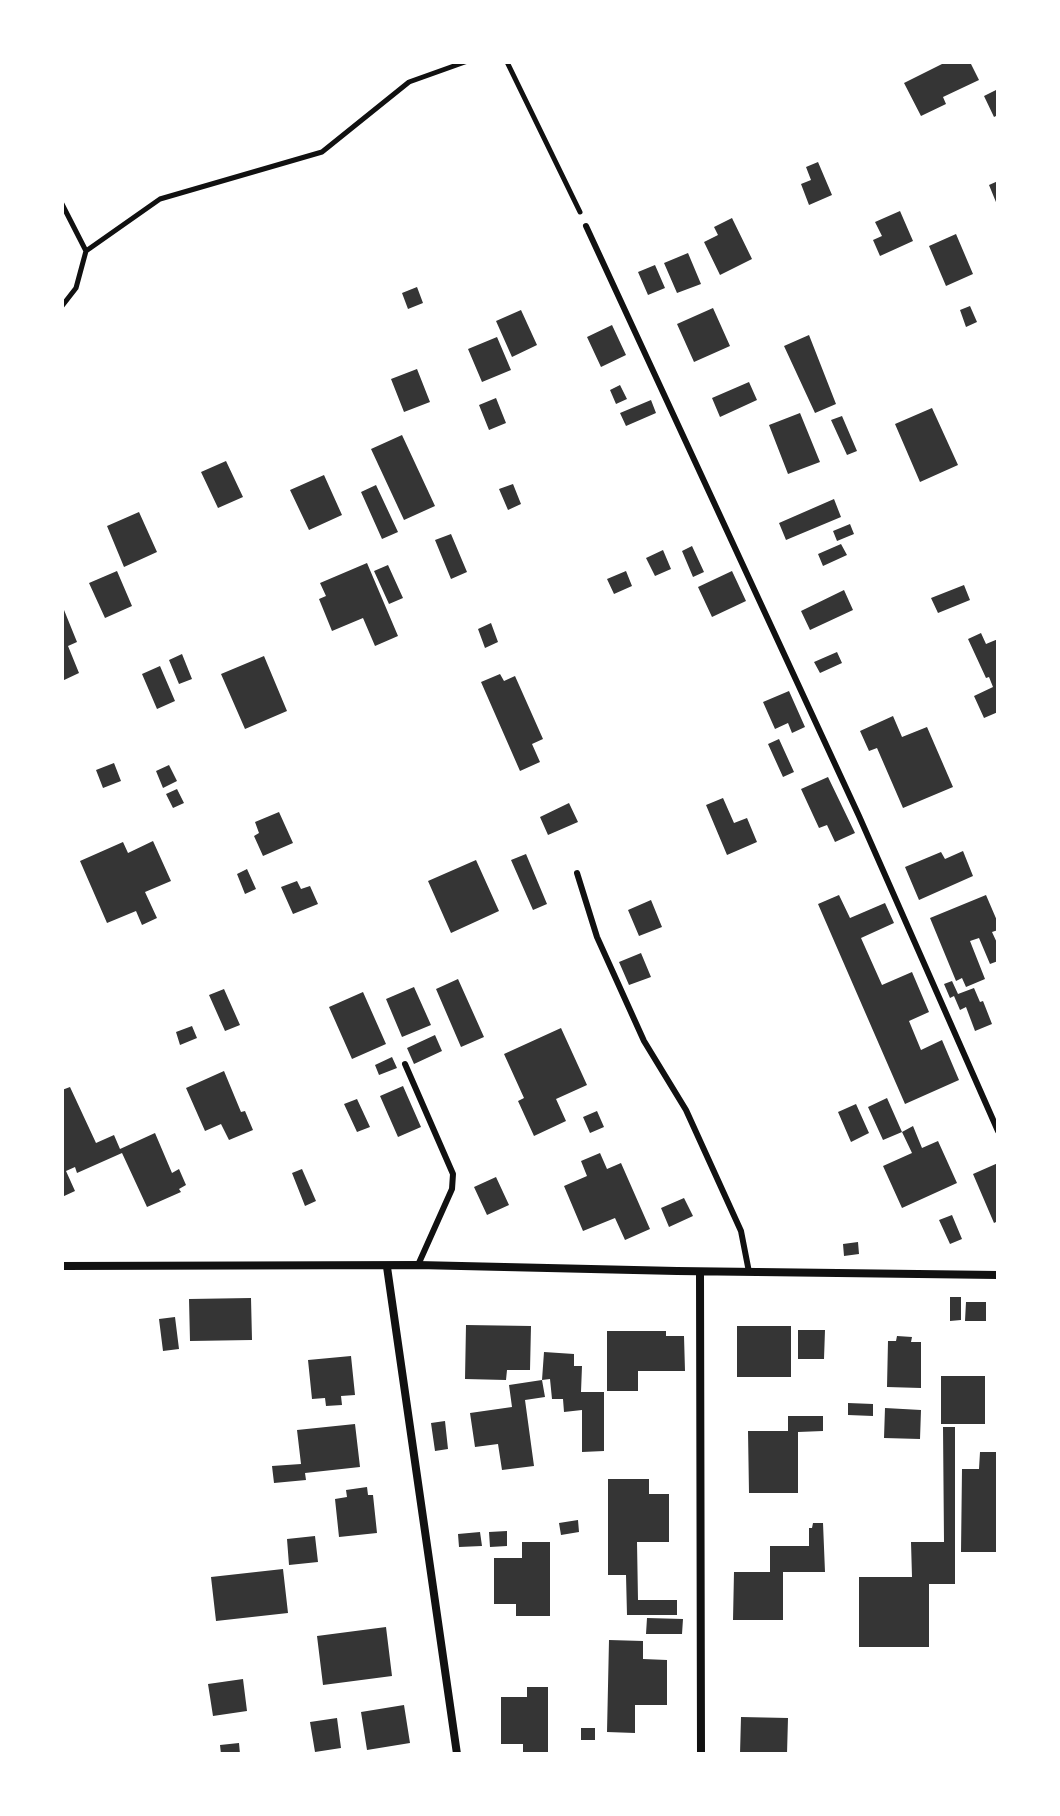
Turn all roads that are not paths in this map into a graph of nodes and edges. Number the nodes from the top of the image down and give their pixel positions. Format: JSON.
{"nodes":[{"id":1,"x":586,"y":226,"type":"road end"},
{"id":2,"x":577,"y":873,"type":"dead end"},
{"id":3,"x":405,"y":1064,"type":"dead end"},
{"id":4,"x":998,"y":1131,"type":"edge"},
{"id":5,"x":418,"y":1265,"type":"junction"},
{"id":6,"x":62,"y":1266,"type":"edge"},
{"id":7,"x":387,"y":1267,"type":"junction"},
{"id":8,"x":700,"y":1272,"type":"junction"},
{"id":9,"x":749,"y":1272,"type":"junction"},
{"id":10,"x":998,"y":1275,"type":"edge"},
{"id":11,"x":457,"y":1754,"type":"edge"},
{"id":12,"x":701,"y":1754,"type":"edge"}],
"edges":[{"from":1,"to":4,"type":"lane"},
{"from":2,"to":9,"type":"lane"},
{"from":3,"to":5,"type":"lane"},
{"from":5,"to":7,"type":"street"},
{"from":5,"to":8,"type":"street"},
{"from":6,"to":7,"type":"street"},
{"from":7,"to":11,"type":"street"},
{"from":8,"to":9,"type":"street"},
{"from":8,"to":12,"type":"street"},
{"from":9,"to":10,"type":"street"}]}
